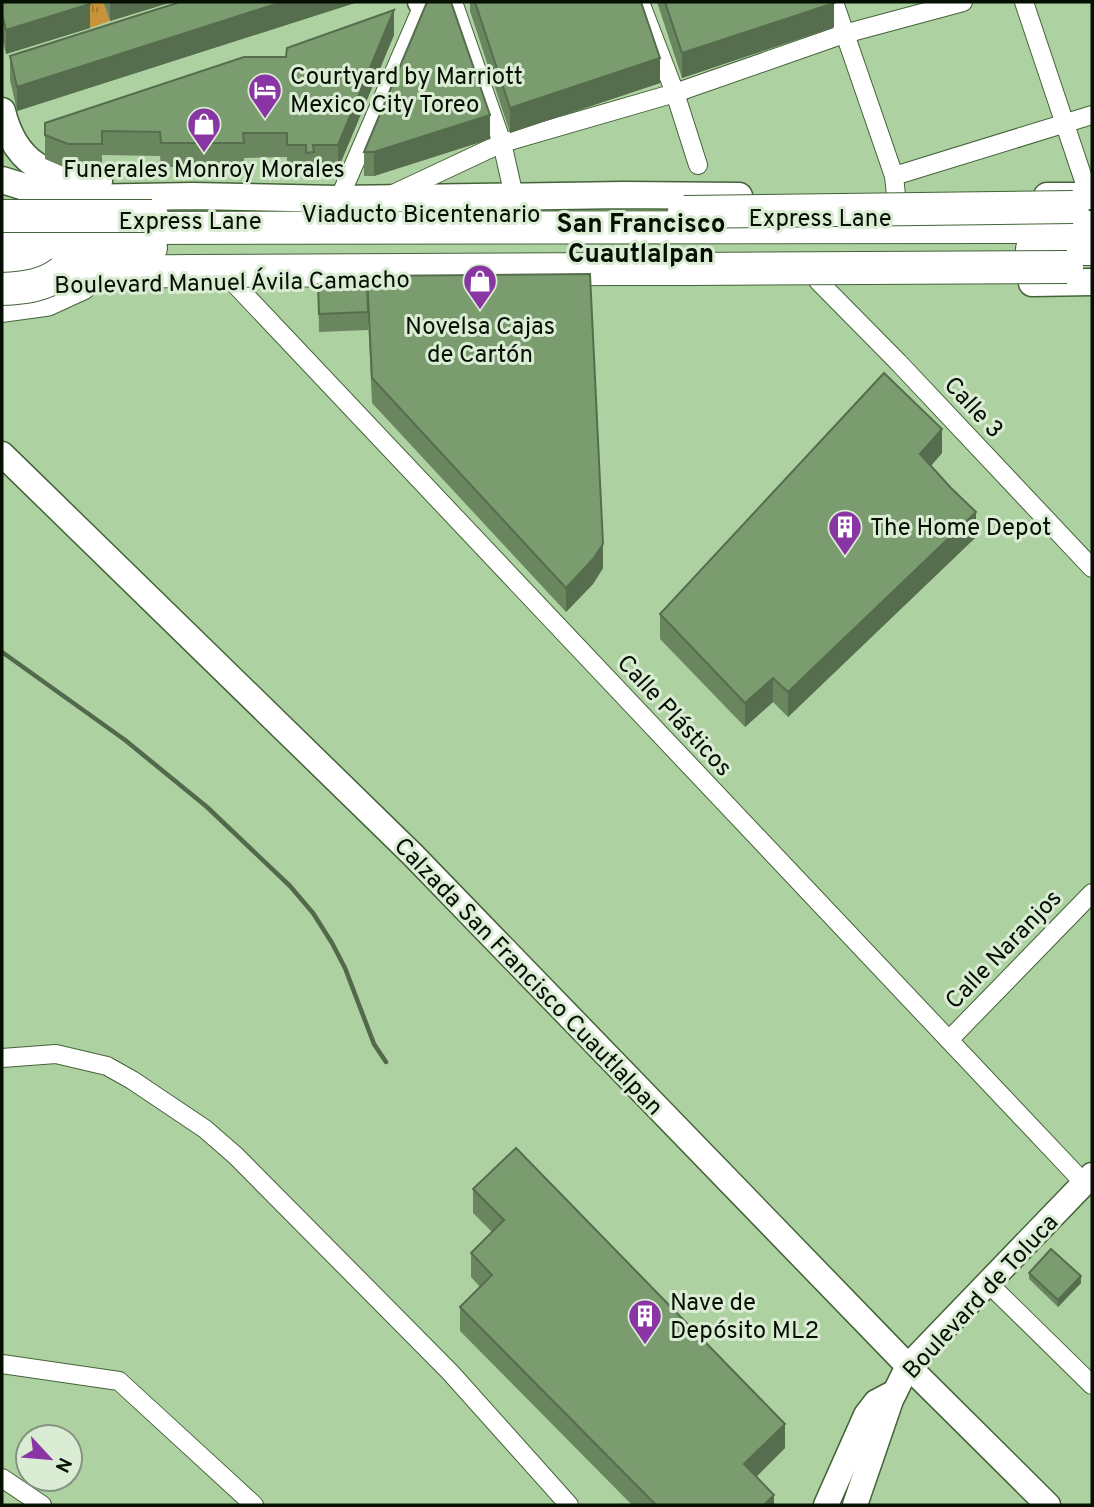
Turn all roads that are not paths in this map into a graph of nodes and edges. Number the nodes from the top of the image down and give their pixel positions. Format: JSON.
{"nodes":[{"id":1,"x":424,"y":2,"type":"edge"},
{"id":2,"x":453,"y":2,"type":"edge"},
{"id":3,"x":640,"y":2,"type":"edge"},
{"id":4,"x":834,"y":2,"type":"edge"},
{"id":5,"x":963,"y":2,"type":"edge"},
{"id":6,"x":1024,"y":2,"type":"edge"},
{"id":7,"x":844,"y":34,"type":"junction"},
{"id":8,"x":675,"y":93,"type":"junction"},
{"id":9,"x":2,"y":111,"type":"edge"},
{"id":10,"x":1092,"y":115,"type":"edge"},
{"id":11,"x":1065,"y":124,"type":"junction"},
{"id":12,"x":502,"y":143,"type":"junction"},
{"id":13,"x":698,"y":165,"type":"dead end"},
{"id":14,"x":2,"y":180,"type":"edge"},
{"id":15,"x":895,"y":185,"type":"junction"},
{"id":16,"x":193,"y":196,"type":"junction"},
{"id":17,"x":514,"y":196,"type":"junction"},
{"id":18,"x":78,"y":198,"type":"junction"},
{"id":19,"x":385,"y":198,"type":"junction"},
{"id":20,"x":339,"y":199,"type":"junction"},
{"id":21,"x":1089,"y":202,"type":"edge"},
{"id":22,"x":2,"y":205,"type":"edge"},
{"id":23,"x":2,"y":217,"type":"edge"},
{"id":24,"x":43,"y":222,"type":"junction"},
{"id":25,"x":2,"y":227,"type":"edge"},
{"id":26,"x":1092,"y":227,"type":"edge"},
{"id":27,"x":128,"y":228,"type":"junction"},
{"id":28,"x":978,"y":228,"type":"junction"},
{"id":29,"x":2,"y":247,"type":"edge"},
{"id":30,"x":543,"y":249,"type":"junction"},
{"id":31,"x":1092,"y":249,"type":"edge"},
{"id":32,"x":904,"y":250,"type":"junction"},
{"id":33,"x":1092,"y":267,"type":"edge"},
{"id":34,"x":2,"y":273,"type":"edge"},
{"id":35,"x":72,"y":278,"type":"junction"},
{"id":36,"x":498,"y":278,"type":"junction"},
{"id":37,"x":230,"y":279,"type":"junction"},
{"id":38,"x":818,"y":281,"type":"junction"},
{"id":39,"x":1092,"y":282,"type":"edge"},
{"id":40,"x":955,"y":283,"type":"junction"},
{"id":41,"x":2,"y":288,"type":"edge"},
{"id":42,"x":2,"y":306,"type":"edge"},
{"id":43,"x":2,"y":454,"type":"edge"},
{"id":44,"x":1092,"y":568,"type":"edge"},
{"id":45,"x":1092,"y":893,"type":"edge"},
{"id":46,"x":949,"y":1040,"type":"junction"},
{"id":47,"x":2,"y":1058,"type":"edge"},
{"id":48,"x":1088,"y":1179,"type":"edge"},
{"id":49,"x":988,"y":1283,"type":"junction"},
{"id":50,"x":2,"y":1364,"type":"edge"},
{"id":51,"x":908,"y":1366,"type":"junction"},
{"id":52,"x":1092,"y":1385,"type":"edge"},
{"id":53,"x":895,"y":1392,"type":"junction"},
{"id":54,"x":2,"y":1478,"type":"edge"},
{"id":55,"x":42,"y":1505,"type":"edge"},
{"id":56,"x":254,"y":1505,"type":"edge"},
{"id":57,"x":569,"y":1505,"type":"edge"},
{"id":58,"x":826,"y":1505,"type":"edge"},
{"id":59,"x":855,"y":1505,"type":"edge"},
{"id":60,"x":1048,"y":1505,"type":"edge"}],
"edges":[{"from":1,"to":20,"type":"street"},
{"from":2,"to":12,"type":"street"},
{"from":3,"to":8,"type":"street"},
{"from":4,"to":7,"type":"street"},
{"from":5,"to":7,"type":"street"},
{"from":6,"to":11,"type":"street"},
{"from":7,"to":8,"type":"street"},
{"from":7,"to":15,"type":"street"},
{"from":8,"to":12,"type":"street"},
{"from":8,"to":13,"type":"street"},
{"from":9,"to":16,"type":"main road"},
{"from":10,"to":11,"type":"street"},
{"from":11,"to":15,"type":"street"},
{"from":11,"to":21,"type":"street"},
{"from":12,"to":17,"type":"street"},
{"from":12,"to":19,"type":"street"},
{"from":14,"to":18,"type":"main road"},
{"from":15,"to":17,"type":"main road"},
{"from":15,"to":21,"type":"main road"},
{"from":16,"to":18,"type":"main road"},
{"from":16,"to":20,"type":"main road"},
{"from":17,"to":19,"type":"main road"},
{"from":18,"to":27,"type":"highway"},
{"from":19,"to":20,"type":"main road"},
{"from":21,"to":23,"type":"highway","name":"Express Lane","bridge":true},
{"from":21,"to":24,"type":"highway","name":"Viaducto Bicentenario","bridge":true},
{"from":21,"to":28,"type":"highway"},
{"from":22,"to":24,"type":"highway","bridge":true},
{"from":23,"to":24,"type":"highway","name":"Viaducto Bicentenario","bridge":true},
{"from":24,"to":25,"type":"highway","name":"Boulevard Manuel Ávila Camacho"},
{"from":24,"to":27,"type":"highway","name":"Boulevard Manuel Ávila Camacho"},
{"from":26,"to":28,"type":"highway","name":"Boulevard Manuel Ávila Camacho"},
{"from":27,"to":28,"type":"highway","name":"Boulevard Manuel Ávila Camacho"},
{"from":29,"to":30,"type":"highway","name":"Boulevard Manuel Ávila Camacho"},
{"from":30,"to":32,"type":"highway","name":"Boulevard Manuel Ávila Camacho"},
{"from":30,"to":36,"type":"highway"},
{"from":31,"to":32,"type":"highway","name":"Boulevard Manuel Ávila Camacho"},
{"from":32,"to":40,"type":"highway"},
{"from":33,"to":35,"type":"highway","bridge":true},
{"from":34,"to":35,"type":"highway"},
{"from":35,"to":37,"type":"main road","name":"Boulevard Manuel Ávila Camacho"},
{"from":35,"to":41,"type":"highway","bridge":true},
{"from":35,"to":42,"type":"highway"},
{"from":36,"to":37,"type":"main road","name":"Boulevard Manuel Ávila Camacho"},
{"from":36,"to":38,"type":"main road","name":"Boulevard Manuel Ávila Camacho"},
{"from":37,"to":46,"type":"street","name":"Calle Plásticos"},
{"from":38,"to":40,"type":"main road","name":"Boulevard Manuel Ávila Camacho"},
{"from":38,"to":44,"type":"street","name":"Calle 3"},
{"from":39,"to":40,"type":"main road","name":"Boulevard Manuel Ávila Camacho"},
{"from":43,"to":51,"type":"street","name":"Calzada San Francisco Cuautlalpan"},
{"from":45,"to":46,"type":"street","name":"Calle Naranjos"},
{"from":46,"to":48,"type":"street","name":"Calle Plásticos"},
{"from":47,"to":57,"type":"street"},
{"from":48,"to":49,"type":"street","name":"Boulevard de Toluca"},
{"from":49,"to":51,"type":"street","name":"Boulevard de Toluca"},
{"from":49,"to":52,"type":"street"},
{"from":50,"to":56,"type":"street"},
{"from":51,"to":53,"type":"street","name":"Boulevard de Toluca"},
{"from":51,"to":60,"type":"street","name":"Calzada San Francisco Cuautlalpan"},
{"from":53,"to":58,"type":"street"},
{"from":53,"to":59,"type":"street","name":"Boulevard de Toluca"},
{"from":54,"to":55,"type":"street"}]}
